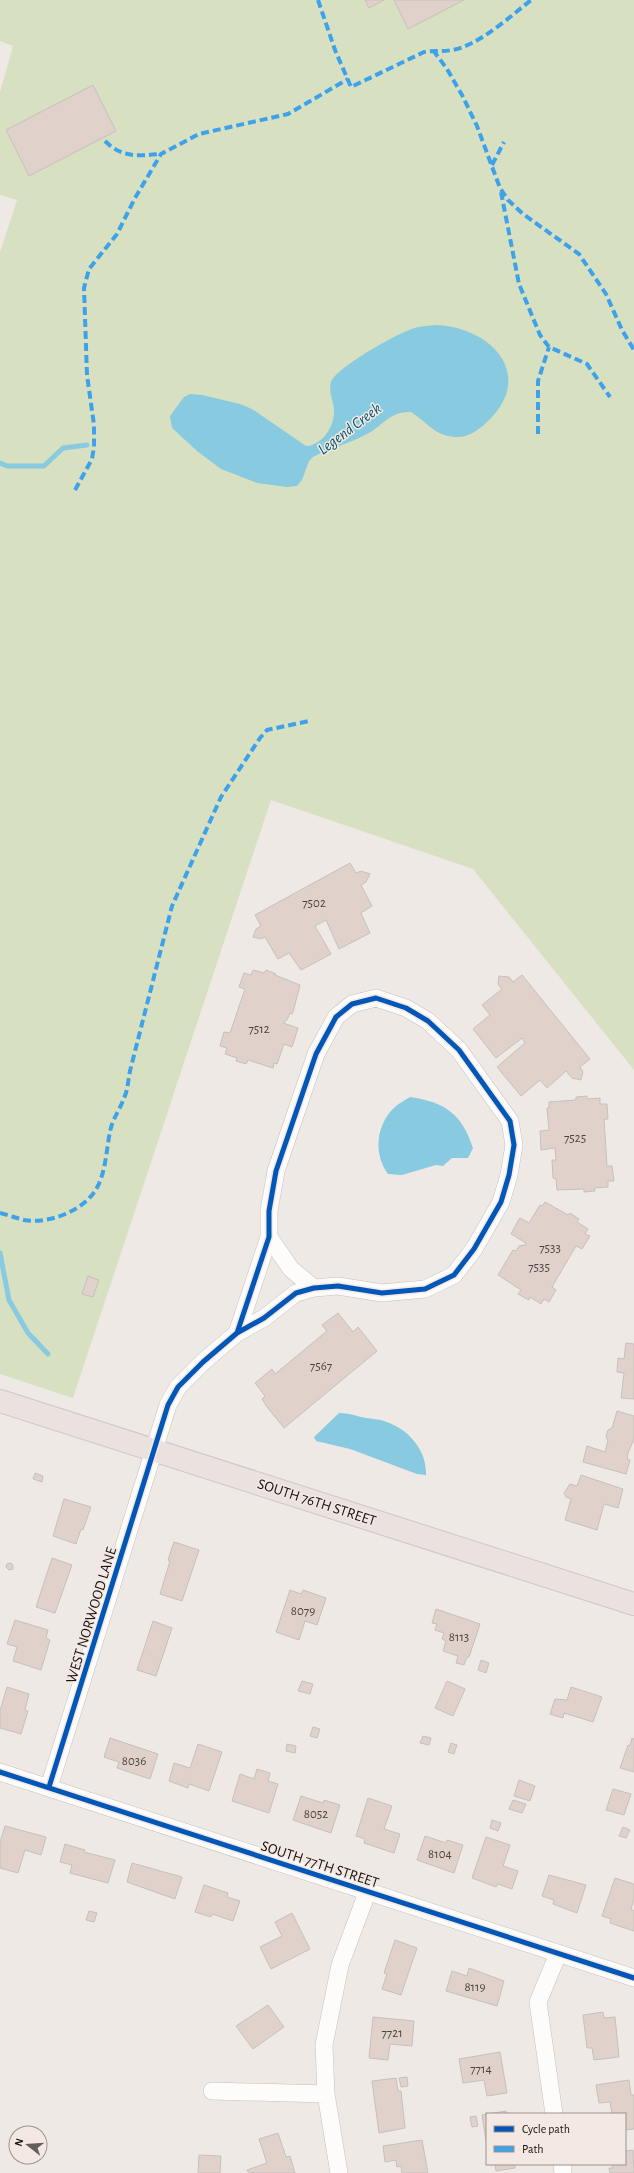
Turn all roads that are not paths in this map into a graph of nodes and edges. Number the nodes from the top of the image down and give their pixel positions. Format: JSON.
{"nodes":[{"id":1,"x":269,"y":1237,"type":"junction"},
{"id":2,"x":314,"y":1288,"type":"junction"},
{"id":3,"x":237,"y":1333,"type":"junction"},
{"id":4,"x":0,"y":1401,"type":"edge"},
{"id":5,"x":155,"y":1450,"type":"junction"},
{"id":6,"x":634,"y":1604,"type":"edge"},
{"id":7,"x":0,"y":1772,"type":"edge"},
{"id":8,"x":49,"y":1787,"type":"junction"},
{"id":9,"x":367,"y":1893,"type":"junction"},
{"id":10,"x":558,"y":1954,"type":"junction"},
{"id":11,"x":634,"y":1978,"type":"edge"},
{"id":12,"x":212,"y":2091,"type":"dead end"},
{"id":13,"x":326,"y":2094,"type":"junction"},
{"id":14,"x":554,"y":2113,"type":"edge"},
{"id":15,"x":339,"y":2173,"type":"edge"}],
"edges":[{"from":1,"to":2,"type":"street"},
{"from":1,"to":2,"type":"street","name":"WEST NORWOOD LANE"},
{"from":1,"to":3,"type":"street","name":"WEST NORWOOD LANE"},
{"from":2,"to":3,"type":"street","name":"WEST NORWOOD LANE"},
{"from":3,"to":5,"type":"street","name":"WEST NORWOOD LANE"},
{"from":4,"to":5,"type":"main road","name":"SOUTH 76TH STREET"},
{"from":5,"to":6,"type":"main road","name":"SOUTH 76TH STREET"},
{"from":5,"to":8,"type":"street","name":"WEST NORWOOD LANE"},
{"from":7,"to":8,"type":"street","name":"SOUTH 77TH STREET"},
{"from":8,"to":9,"type":"street","name":"SOUTH 77TH STREET"},
{"from":9,"to":10,"type":"street","name":"SOUTH 77TH STREET"},
{"from":9,"to":13,"type":"street"},
{"from":10,"to":11,"type":"street","name":"SOUTH 77TH STREET"},
{"from":10,"to":14,"type":"street"},
{"from":12,"to":13,"type":"street"},
{"from":13,"to":15,"type":"street"}]}
